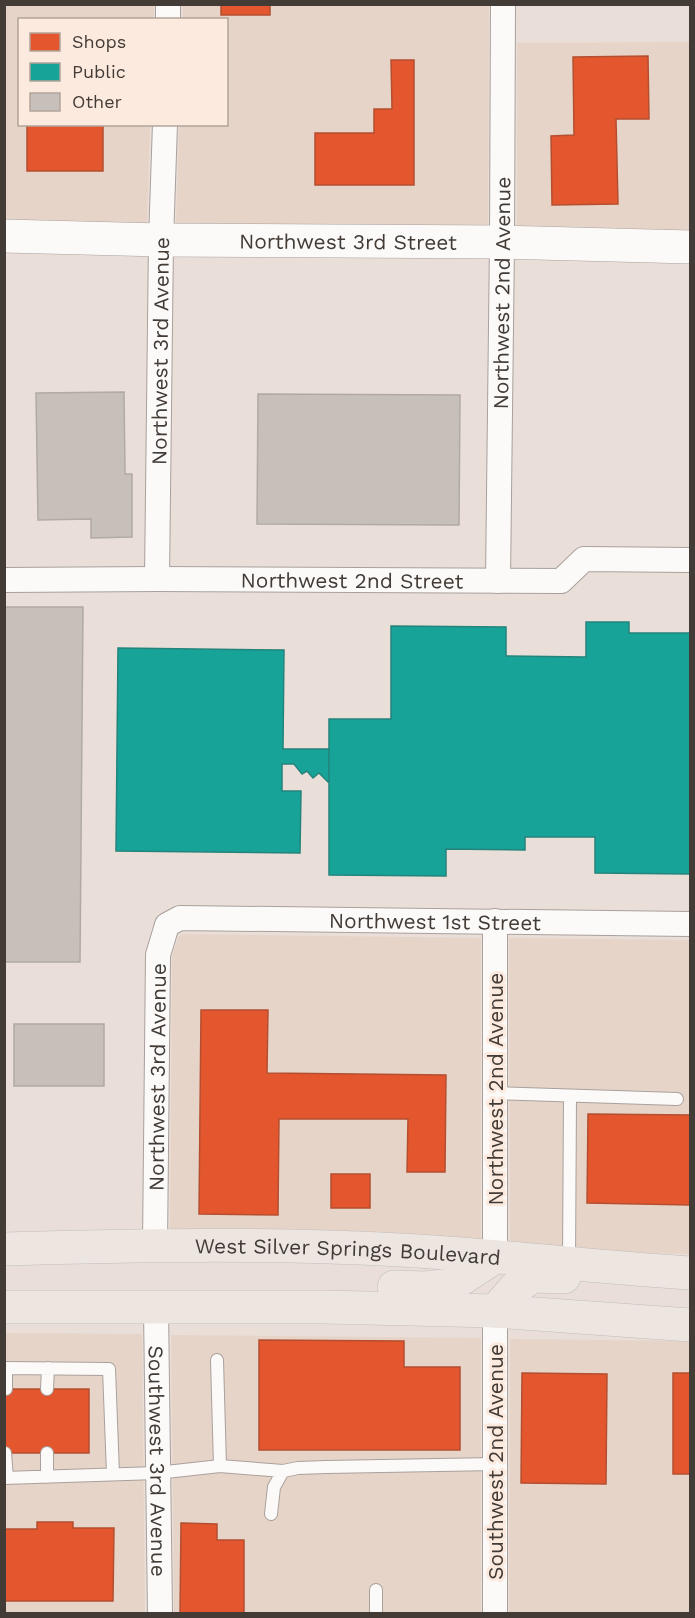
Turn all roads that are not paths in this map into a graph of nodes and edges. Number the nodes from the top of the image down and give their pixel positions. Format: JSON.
{"nodes":[{"id":1,"x":503,"y":4,"type":"edge"},
{"id":2,"x":165,"y":126,"type":"edge"},
{"id":3,"x":4,"y":236,"type":"edge"},
{"id":4,"x":161,"y":240,"type":"junction"},
{"id":5,"x":502,"y":242,"type":"junction"},
{"id":6,"x":690,"y":247,"type":"edge"},
{"id":7,"x":690,"y":560,"type":"edge"},
{"id":8,"x":157,"y":579,"type":"junction"},
{"id":9,"x":4,"y":580,"type":"edge"},
{"id":10,"x":498,"y":581,"type":"junction"},
{"id":11,"x":180,"y":918,"type":"joint"},
{"id":12,"x":495,"y":921,"type":"junction"},
{"id":13,"x":690,"y":924,"type":"edge"},
{"id":14,"x":495,"y":1093,"type":"junction"},
{"id":15,"x":570,"y":1096,"type":"junction"},
{"id":16,"x":677,"y":1100,"type":"dead end"},
{"id":17,"x":155,"y":1245,"type":"junction"},
{"id":18,"x":4,"y":1249,"type":"edge"},
{"id":19,"x":495,"y":1257,"type":"junction"},
{"id":20,"x":569,"y":1270,"type":"junction"},
{"id":21,"x":676,"y":1272,"type":"edge"},
{"id":22,"x":4,"y":1307,"type":"edge"},
{"id":23,"x":324,"y":1307,"type":"junction"},
{"id":24,"x":156,"y":1308,"type":"junction"},
{"id":25,"x":495,"y":1311,"type":"junction"},
{"id":26,"x":690,"y":1325,"type":"edge"},
{"id":27,"x":217,"y":1360,"type":"dead end"},
{"id":28,"x":5,"y":1368,"type":"edge"},
{"id":29,"x":48,"y":1368,"type":"junction"},
{"id":30,"x":6,"y":1389,"type":"dead end"},
{"id":31,"x":47,"y":1389,"type":"dead end"},
{"id":32,"x":5,"y":1453,"type":"edge"},
{"id":33,"x":46,"y":1453,"type":"dead end"},
{"id":34,"x":495,"y":1464,"type":"junction"},
{"id":35,"x":220,"y":1466,"type":"junction"},
{"id":36,"x":283,"y":1471,"type":"junction"},
{"id":37,"x":157,"y":1473,"type":"junction"},
{"id":38,"x":113,"y":1474,"type":"junction"},
{"id":39,"x":47,"y":1477,"type":"junction"},
{"id":40,"x":6,"y":1478,"type":"edge"},
{"id":41,"x":271,"y":1514,"type":"dead end"},
{"id":42,"x":376,"y":1590,"type":"dead end"},
{"id":43,"x":160,"y":1614,"type":"edge"},
{"id":44,"x":376,"y":1614,"type":"edge"},
{"id":45,"x":495,"y":1614,"type":"edge"}],
"edges":[{"from":1,"to":5,"type":"street","name":"Northwest 2nd Avenue"},
{"from":2,"to":4,"type":"street","name":"Northwest 3rd Avenue"},
{"from":3,"to":4,"type":"street","name":"Northwest 3rd Street"},
{"from":4,"to":5,"type":"street","name":"Northwest 3rd Street"},
{"from":4,"to":8,"type":"street","name":"Northwest 3rd Avenue"},
{"from":5,"to":6,"type":"street","name":"Northwest 3rd Street"},
{"from":5,"to":10,"type":"street","name":"Northwest 2nd Avenue"},
{"from":7,"to":10,"type":"street","name":"Northwest 2nd Street"},
{"from":8,"to":9,"type":"street","name":"Northwest 2nd Street"},
{"from":8,"to":10,"type":"street","name":"Northwest 2nd Street"},
{"from":11,"to":12,"type":"street","name":"Northwest 1st Street"},
{"from":11,"to":17,"type":"street","name":"Northwest 3rd Avenue"},
{"from":12,"to":13,"type":"street","name":"Northwest 1st Street"},
{"from":12,"to":14,"type":"street","name":"Northwest 2nd Avenue"},
{"from":14,"to":15,"type":"lane"},
{"from":14,"to":19,"type":"street","name":"Northwest 2nd Avenue"},
{"from":15,"to":16,"type":"lane"},
{"from":15,"to":20,"type":"lane"},
{"from":17,"to":18,"type":"main road","name":"West Silver Springs Boulevard"},
{"from":17,"to":19,"type":"main road","name":"West Silver Springs Boulevard"},
{"from":19,"to":20,"type":"main road","name":"West Silver Springs Boulevard"},
{"from":19,"to":23,"type":"main road"},
{"from":20,"to":21,"type":"main road","name":"West Silver Springs Boulevard"},
{"from":20,"to":25,"type":"main road"},
{"from":22,"to":24,"type":"main road"},
{"from":23,"to":24,"type":"main road"},
{"from":23,"to":25,"type":"main road"},
{"from":24,"to":37,"type":"street","name":"Southwest 3rd Avenue"},
{"from":25,"to":26,"type":"main road"},
{"from":25,"to":34,"type":"street","name":"Southwest 2nd Avenue"},
{"from":27,"to":35,"type":"lane"},
{"from":28,"to":29,"type":"lane"},
{"from":28,"to":30,"type":"lane"},
{"from":29,"to":31,"type":"lane"},
{"from":29,"to":38,"type":"lane"},
{"from":32,"to":40,"type":"lane"},
{"from":33,"to":39,"type":"lane"},
{"from":34,"to":36,"type":"lane"},
{"from":34,"to":45,"type":"street","name":"Southwest 2nd Avenue"},
{"from":35,"to":36,"type":"lane"},
{"from":35,"to":37,"type":"lane"},
{"from":36,"to":41,"type":"lane"},
{"from":37,"to":38,"type":"lane"},
{"from":37,"to":43,"type":"street","name":"Southwest 3rd Avenue"},
{"from":38,"to":39,"type":"lane"},
{"from":39,"to":40,"type":"lane"},
{"from":42,"to":44,"type":"lane"}]}
